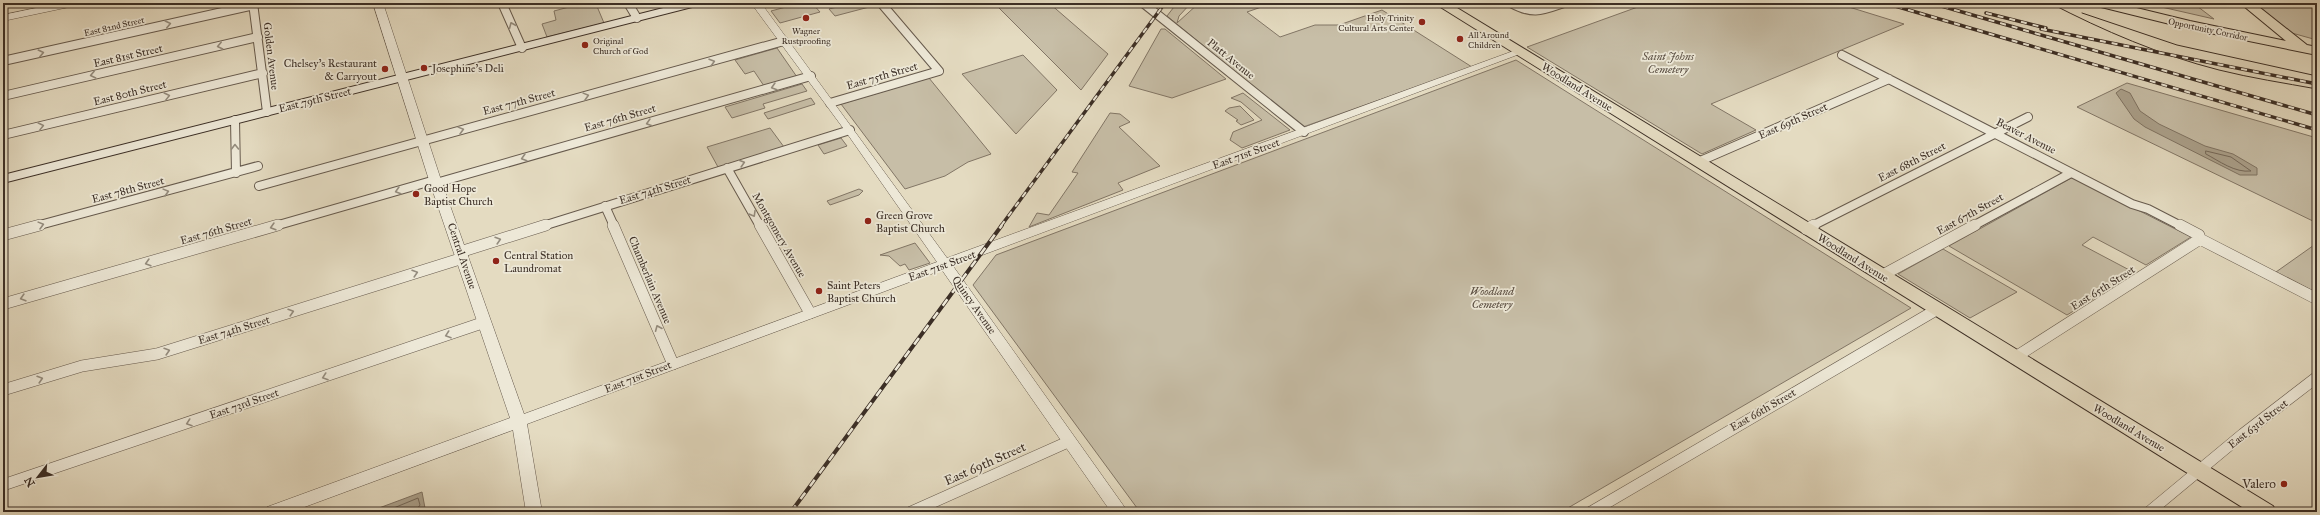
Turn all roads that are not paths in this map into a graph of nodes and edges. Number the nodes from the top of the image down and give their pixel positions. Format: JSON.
{"nodes":[{"id":1,"x":74,"y":3,"type":"edge"},
{"id":2,"x":378,"y":3,"type":"edge"},
{"id":3,"x":502,"y":3,"type":"edge"},
{"id":4,"x":628,"y":3,"type":"edge"},
{"id":5,"x":696,"y":3,"type":"edge"},
{"id":6,"x":756,"y":3,"type":"edge"},
{"id":7,"x":880,"y":3,"type":"edge"},
{"id":8,"x":1143,"y":3,"type":"edge"},
{"id":9,"x":1440,"y":3,"type":"edge"},
{"id":10,"x":1511,"y":3,"type":"edge"},
{"id":11,"x":1564,"y":3,"type":"edge"},
{"id":12,"x":2101,"y":3,"type":"edge"},
{"id":13,"x":2128,"y":3,"type":"edge"},
{"id":14,"x":2246,"y":3,"type":"edge"},
{"id":15,"x":253,"y":4,"type":"edge"},
{"id":16,"x":3,"y":18,"type":"edge"},
{"id":17,"x":637,"y":18,"type":"junction"},
{"id":18,"x":258,"y":37,"type":"junction"},
{"id":19,"x":2292,"y":39,"type":"junction"},
{"id":20,"x":784,"y":41,"type":"junction"},
{"id":21,"x":2317,"y":44,"type":"edge"},
{"id":22,"x":522,"y":48,"type":"junction"},
{"id":23,"x":2303,"y":48,"type":"junction"},
{"id":24,"x":2317,"y":50,"type":"edge"},
{"id":25,"x":1520,"y":52,"type":"junction"},
{"id":26,"x":1842,"y":55,"type":"dead end"},
{"id":27,"x":2317,"y":59,"type":"edge"},
{"id":28,"x":3,"y":61,"type":"edge"},
{"id":29,"x":263,"y":73,"type":"junction"},
{"id":30,"x":811,"y":76,"type":"junction"},
{"id":31,"x":403,"y":78,"type":"junction"},
{"id":32,"x":1889,"y":79,"type":"junction"},
{"id":33,"x":3,"y":96,"type":"edge"},
{"id":34,"x":830,"y":103,"type":"junction"},
{"id":35,"x":267,"y":112,"type":"junction"},
{"id":36,"x":2028,"y":117,"type":"dead end"},
{"id":37,"x":235,"y":120,"type":"junction"},
{"id":38,"x":850,"y":130,"type":"junction"},
{"id":39,"x":1304,"y":132,"type":"junction"},
{"id":40,"x":1995,"y":134,"type":"junction"},
{"id":41,"x":3,"y":135,"type":"edge"},
{"id":42,"x":423,"y":141,"type":"junction"},
{"id":43,"x":1698,"y":162,"type":"junction"},
{"id":44,"x":258,"y":166,"type":"dead end"},
{"id":45,"x":727,"y":168,"type":"junction"},
{"id":46,"x":2071,"y":172,"type":"junction"},
{"id":47,"x":236,"y":173,"type":"junction"},
{"id":48,"x":3,"y":179,"type":"edge"},
{"id":49,"x":436,"y":182,"type":"junction"},
{"id":50,"x":259,"y":186,"type":"dead end"},
{"id":51,"x":605,"y":206,"type":"junction"},
{"id":52,"x":1806,"y":229,"type":"junction"},
{"id":53,"x":3,"y":235,"type":"edge"},
{"id":54,"x":2200,"y":237,"type":"junction"},
{"id":55,"x":461,"y":255,"type":"junction"},
{"id":56,"x":946,"y":264,"type":"junction"},
{"id":57,"x":1881,"y":276,"type":"junction"},
{"id":58,"x":2317,"y":299,"type":"edge"},
{"id":59,"x":3,"y":304,"type":"edge"},
{"id":60,"x":1936,"y":310,"type":"junction"},
{"id":61,"x":810,"y":313,"type":"junction"},
{"id":62,"x":485,"y":322,"type":"junction"},
{"id":63,"x":2014,"y":358,"type":"junction"},
{"id":64,"x":673,"y":364,"type":"junction"},
{"id":65,"x":2317,"y":378,"type":"edge"},
{"id":66,"x":3,"y":390,"type":"edge"},
{"id":67,"x":519,"y":422,"type":"junction"},
{"id":68,"x":1070,"y":441,"type":"junction"},
{"id":69,"x":2199,"y":471,"type":"junction"},
{"id":70,"x":3,"y":485,"type":"edge"},
{"id":71,"x":273,"y":512,"type":"edge"},
{"id":72,"x":534,"y":512,"type":"edge"},
{"id":73,"x":911,"y":512,"type":"edge"},
{"id":74,"x":1120,"y":512,"type":"edge"},
{"id":75,"x":1591,"y":512,"type":"edge"},
{"id":76,"x":2148,"y":512,"type":"edge"},
{"id":77,"x":2266,"y":512,"type":"edge"}],
"edges":[{"from":1,"to":16,"type":"street"},
{"from":2,"to":31,"type":"street","name":"Central Avenue"},
{"from":22,"to":3,"type":"street","one_way":true},
{"from":4,"to":17,"type":"street"},
{"from":5,"to":17,"type":"main road","name":"East 79th Street"},
{"from":6,"to":20,"type":"street","name":"Quincy Avenue"},
{"from":7,"to":34,"type":"street","name":"East 75th Street"},
{"from":8,"to":39,"type":"street","name":"Platt Avenue"},
{"from":9,"to":25,"type":"main road","name":"Woodland Avenue"},
{"from":10,"to":11,"type":"street"},
{"from":12,"to":23,"type":"main road","name":"Opportunity Corridor"},
{"from":13,"to":19,"type":"main road","name":"Opportunity Corridor"},
{"from":14,"to":19,"type":"main road"},
{"from":15,"to":18,"type":"street","name":"Golden Avenue"},
{"from":28,"to":15,"type":"street","name":"East 82nd Street","one_way":true},
{"from":17,"to":22,"type":"main road","name":"East 79th Street"},
{"from":18,"to":29,"type":"street","name":"Golden Avenue"},
{"from":18,"to":33,"type":"street","name":"East 81st Street","one_way":true},
{"from":19,"to":21,"type":"main road","name":"Opportunity Corridor"},
{"from":19,"to":23,"type":"main road"},
{"from":20,"to":30,"type":"street","name":"Quincy Avenue"},
{"from":42,"to":20,"type":"street","name":"East 77th Street","one_way":true},
{"from":22,"to":31,"type":"main road","name":"East 79th Street"},
{"from":23,"to":24,"type":"main road","name":"Opportunity Corridor"},
{"from":23,"to":27,"type":"main road"},
{"from":25,"to":39,"type":"street","name":"East 71st Street"},
{"from":25,"to":43,"type":"main road","name":"Woodland Avenue"},
{"from":26,"to":32,"type":"street","name":"Beaver Avenue"},
{"from":29,"to":35,"type":"street","name":"Golden Avenue"},
{"from":41,"to":29,"type":"street","name":"East 80th Street","one_way":true},
{"from":30,"to":34,"type":"street","name":"Quincy Avenue"},
{"from":30,"to":49,"type":"street","name":"East 76th Street","one_way":true},
{"from":31,"to":35,"type":"main road","name":"East 79th Street"},
{"from":31,"to":42,"type":"street","name":"Central Avenue"},
{"from":32,"to":40,"type":"street","name":"Beaver Avenue"},
{"from":32,"to":43,"type":"street","name":"East 69th Street"},
{"from":34,"to":38,"type":"street","name":"Quincy Avenue"},
{"from":35,"to":37,"type":"main road","name":"East 79th Street"},
{"from":36,"to":40,"type":"street","name":"East 68th Street"},
{"from":47,"to":37,"type":"street","one_way":true},
{"from":37,"to":48,"type":"main road","name":"East 79th Street"},
{"from":45,"to":38,"type":"street","name":"East 74th Street","one_way":true},
{"from":38,"to":56,"type":"street","name":"Quincy Avenue"},
{"from":39,"to":56,"type":"street","name":"East 71st Street"},
{"from":40,"to":46,"type":"street","name":"Beaver Avenue"},
{"from":40,"to":52,"type":"street","name":"East 68th Street"},
{"from":42,"to":49,"type":"street","name":"Central Avenue"},
{"from":42,"to":50,"type":"street","name":"East 77th Street"},
{"from":43,"to":52,"type":"main road","name":"Woodland Avenue"},
{"from":44,"to":47,"type":"street","name":"East 78th Street"},
{"from":45,"to":51,"type":"street","name":"East 74th Street"},
{"from":45,"to":61,"type":"street","name":"Montgomery Avenue","one_way":true},
{"from":46,"to":54,"type":"street","name":"Beaver Avenue"},
{"from":46,"to":57,"type":"street","name":"East 67th Street"},
{"from":53,"to":47,"type":"street","name":"East 78th Street","one_way":true},
{"from":49,"to":55,"type":"street","name":"Central Avenue"},
{"from":49,"to":59,"type":"street","name":"East 76th Street","one_way":true},
{"from":55,"to":51,"type":"street","name":"East 74th Street","one_way":true},
{"from":64,"to":51,"type":"street","name":"Chamberlain Avenue","one_way":true},
{"from":52,"to":57,"type":"main road","name":"Woodland Avenue"},
{"from":54,"to":58,"type":"street","name":"Beaver Avenue"},
{"from":54,"to":63,"type":"street","name":"East 65th Street"},
{"from":55,"to":62,"type":"street","name":"Central Avenue"},
{"from":66,"to":55,"type":"street","name":"East 74th Street","one_way":true},
{"from":56,"to":61,"type":"street","name":"East 71st Street"},
{"from":56,"to":68,"type":"street","name":"Quincy Avenue"},
{"from":57,"to":60,"type":"main road","name":"Woodland Avenue"},
{"from":60,"to":63,"type":"main road","name":"Woodland Avenue"},
{"from":60,"to":75,"type":"street","name":"East 66th Street"},
{"from":61,"to":64,"type":"street","name":"East 71st Street"},
{"from":62,"to":67,"type":"street","name":"Central Avenue"},
{"from":62,"to":70,"type":"street","name":"East 73rd Street","one_way":true},
{"from":63,"to":69,"type":"main road","name":"Woodland Avenue"},
{"from":64,"to":67,"type":"street","name":"East 71st Street"},
{"from":65,"to":69,"type":"street","name":"East 63rd Street"},
{"from":67,"to":71,"type":"street","name":"East 71st Street"},
{"from":67,"to":72,"type":"street","name":"Central Avenue"},
{"from":68,"to":73,"type":"street","name":"East 69th Street"},
{"from":68,"to":74,"type":"street","name":"Quincy Avenue"},
{"from":69,"to":76,"type":"street","name":"East 63rd Street"},
{"from":69,"to":77,"type":"main road","name":"Woodland Avenue"}]}
